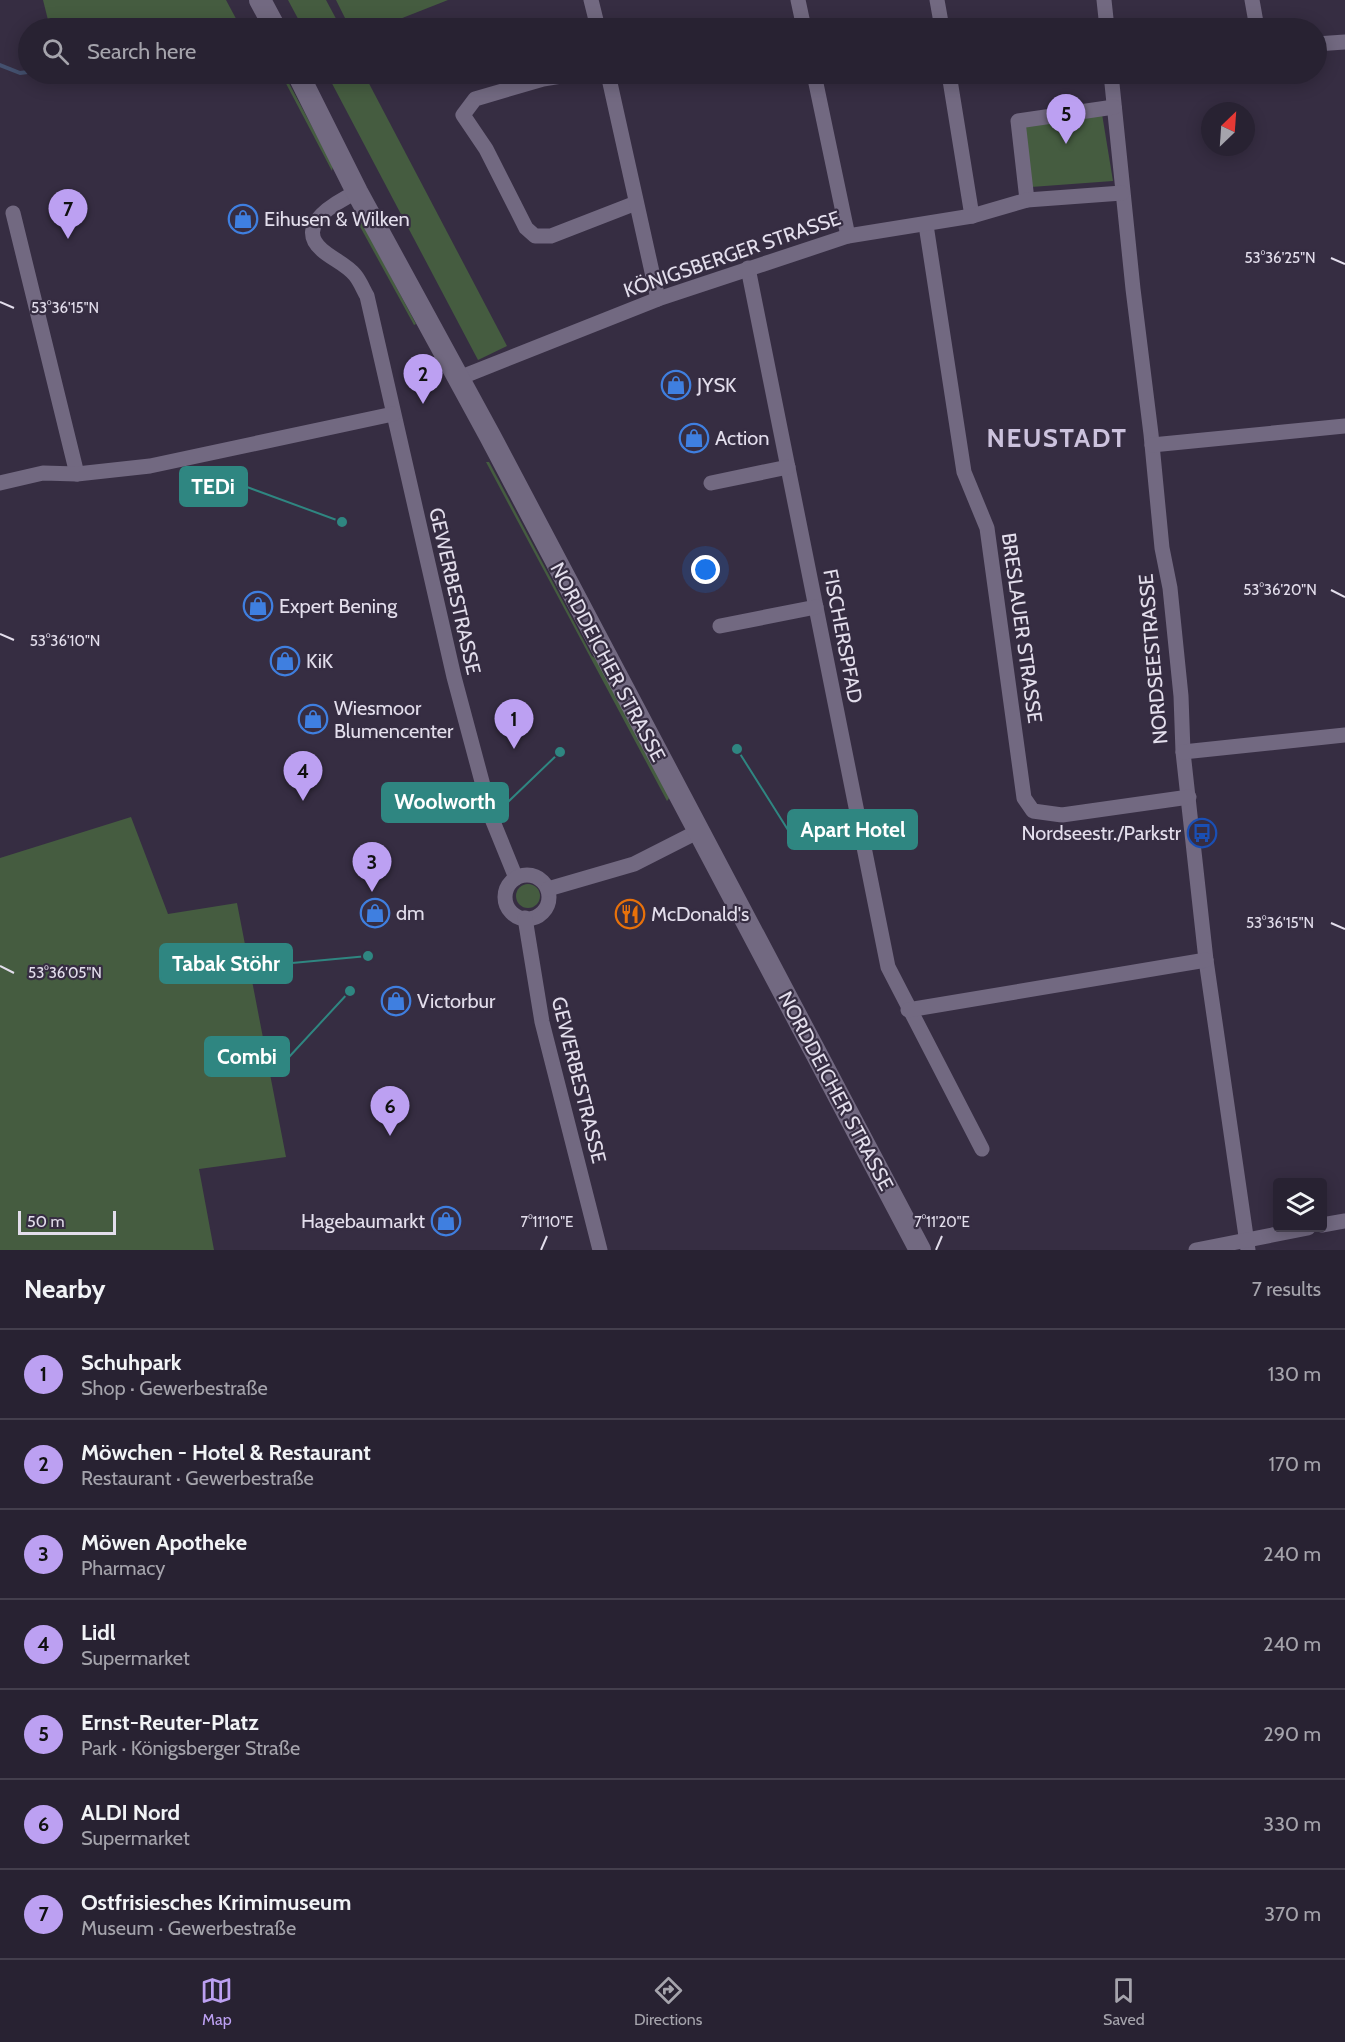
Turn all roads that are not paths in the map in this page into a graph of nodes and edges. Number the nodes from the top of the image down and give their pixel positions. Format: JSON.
{"nodes":[{"id":1,"x":260,"y":0,"type":"edge"},
{"id":2,"x":591,"y":0,"type":"edge"},
{"id":3,"x":798,"y":0,"type":"edge"},
{"id":4,"x":937,"y":0,"type":"edge"},
{"id":5,"x":1104,"y":0,"type":"edge"},
{"id":6,"x":1252,"y":0,"type":"edge"},
{"id":7,"x":270,"y":18,"type":"edge"},
{"id":8,"x":596,"y":18,"type":"edge"},
{"id":9,"x":802,"y":18,"type":"edge"},
{"id":10,"x":940,"y":18,"type":"edge"},
{"id":11,"x":1106,"y":18,"type":"edge"},
{"id":12,"x":1255,"y":18,"type":"edge"},
{"id":13,"x":1345,"y":42,"type":"edge"},
{"id":14,"x":1327,"y":43,"type":"edge"},
{"id":15,"x":303,"y":84,"type":"edge"},
{"id":16,"x":526,"y":84,"type":"edge"},
{"id":17,"x":610,"y":84,"type":"edge"},
{"id":18,"x":816,"y":84,"type":"edge"},
{"id":19,"x":951,"y":84,"type":"edge"},
{"id":20,"x":1113,"y":84,"type":"edge"},
{"id":21,"x":1114,"y":107,"type":"junction"},
{"id":22,"x":357,"y":192,"type":"junction"},
{"id":23,"x":1122,"y":193,"type":"junction"},
{"id":24,"x":1027,"y":200,"type":"junction"},
{"id":25,"x":636,"y":203,"type":"junction"},
{"id":26,"x":13,"y":213,"type":"dead end"},
{"id":27,"x":972,"y":216,"type":"junction"},
{"id":28,"x":926,"y":225,"type":"junction"},
{"id":29,"x":848,"y":236,"type":"junction"},
{"id":30,"x":748,"y":267,"type":"junction"},
{"id":31,"x":658,"y":299,"type":"junction"},
{"id":32,"x":459,"y":378,"type":"junction"},
{"id":33,"x":393,"y":414,"type":"junction"},
{"id":34,"x":1345,"y":426,"type":"edge"},
{"id":35,"x":1152,"y":445,"type":"junction"},
{"id":36,"x":788,"y":467,"type":"junction"},
{"id":37,"x":77,"y":474,"type":"junction"},
{"id":38,"x":0,"y":483,"type":"edge"},
{"id":39,"x":711,"y":483,"type":"dead end"},
{"id":40,"x":816,"y":607,"type":"junction"},
{"id":41,"x":720,"y":626,"type":"dead end"},
{"id":42,"x":1345,"y":735,"type":"edge"},
{"id":43,"x":1183,"y":752,"type":"junction"},
{"id":44,"x":1189,"y":797,"type":"junction"},
{"id":45,"x":697,"y":832,"type":"junction"},
{"id":46,"x":516,"y":878,"type":"junction"},
{"id":47,"x":548,"y":889,"type":"junction"},
{"id":48,"x":525,"y":918,"type":"junction"},
{"id":49,"x":1206,"y":960,"type":"junction"},
{"id":50,"x":908,"y":1010,"type":"junction"},
{"id":51,"x":981,"y":1149,"type":"dead end"},
{"id":52,"x":1345,"y":1221,"type":"edge"},
{"id":53,"x":1327,"y":1224,"type":"edge"},
{"id":54,"x":1290,"y":1232,"type":"edge"},
{"id":55,"x":1246,"y":1244,"type":"edge"},
{"id":56,"x":600,"y":1250,"type":"edge"},
{"id":57,"x":920,"y":1250,"type":"edge"},
{"id":58,"x":1196,"y":1250,"type":"edge"}],
"edges":[{"from":1,"to":7,"type":"main road"},
{"from":2,"to":8,"type":"street"},
{"from":3,"to":9,"type":"street"},
{"from":4,"to":10,"type":"street"},
{"from":5,"to":11,"type":"street"},
{"from":6,"to":12,"type":"street"},
{"from":13,"to":14,"type":"street"},
{"from":15,"to":22,"type":"main road","name":"NORDDEICHER STRASSE"},
{"from":16,"to":25,"type":"street"},
{"from":17,"to":25,"type":"street"},
{"from":18,"to":29,"type":"street"},
{"from":19,"to":27,"type":"street"},
{"from":20,"to":21,"type":"street","name":"NORDSEESTRASSE"},
{"from":21,"to":23,"type":"street","name":"NORDSEESTRASSE"},
{"from":21,"to":24,"type":"street"},
{"from":22,"to":32,"type":"main road","name":"NORDDEICHER STRASSE"},
{"from":22,"to":33,"type":"street","name":"GEWERBESTRASSE"},
{"from":23,"to":24,"type":"street","name":"KÖNIGSBERGER STRASSE"},
{"from":23,"to":35,"type":"street","name":"NORDSEESTRASSE"},
{"from":24,"to":27,"type":"street","name":"KÖNIGSBERGER STRASSE"},
{"from":25,"to":31,"type":"street"},
{"from":26,"to":37,"type":"street"},
{"from":27,"to":28,"type":"street","name":"KÖNIGSBERGER STRASSE"},
{"from":28,"to":29,"type":"street","name":"KÖNIGSBERGER STRASSE"},
{"from":28,"to":44,"type":"street","name":"BRESLAUER STRASSE"},
{"from":29,"to":30,"type":"street","name":"KÖNIGSBERGER STRASSE"},
{"from":30,"to":31,"type":"street","name":"KÖNIGSBERGER STRASSE"},
{"from":30,"to":36,"type":"street","name":"FISCHERSPFAD"},
{"from":31,"to":32,"type":"street","name":"KÖNIGSBERGER STRASSE"},
{"from":32,"to":45,"type":"main road","name":"NORDDEICHER STRASSE"},
{"from":33,"to":37,"type":"street"},
{"from":33,"to":46,"type":"street","name":"GEWERBESTRASSE"},
{"from":34,"to":35,"type":"street"},
{"from":35,"to":43,"type":"street","name":"NORDSEESTRASSE"},
{"from":36,"to":39,"type":"street"},
{"from":36,"to":40,"type":"street","name":"FISCHERSPFAD"},
{"from":37,"to":38,"type":"street"},
{"from":40,"to":41,"type":"street"},
{"from":40,"to":50,"type":"street","name":"FISCHERSPFAD"},
{"from":42,"to":43,"type":"street"},
{"from":43,"to":44,"type":"street","name":"NORDSEESTRASSE"},
{"from":44,"to":49,"type":"street","name":"NORDSEESTRASSE"},
{"from":45,"to":47,"type":"street"},
{"from":45,"to":57,"type":"main road","name":"NORDDEICHER STRASSE"},
{"from":46,"to":47,"type":"street"},
{"from":46,"to":48,"type":"street"},
{"from":47,"to":48,"type":"street"},
{"from":48,"to":56,"type":"street","name":"GEWERBESTRASSE"},
{"from":49,"to":50,"type":"street"},
{"from":49,"to":55,"type":"street","name":"NORDSEESTRASSE"},
{"from":50,"to":51,"type":"street","name":"FISCHERSPFAD"},
{"from":52,"to":53,"type":"street"},
{"from":54,"to":55,"type":"street"},
{"from":55,"to":58,"type":"street"}]}
